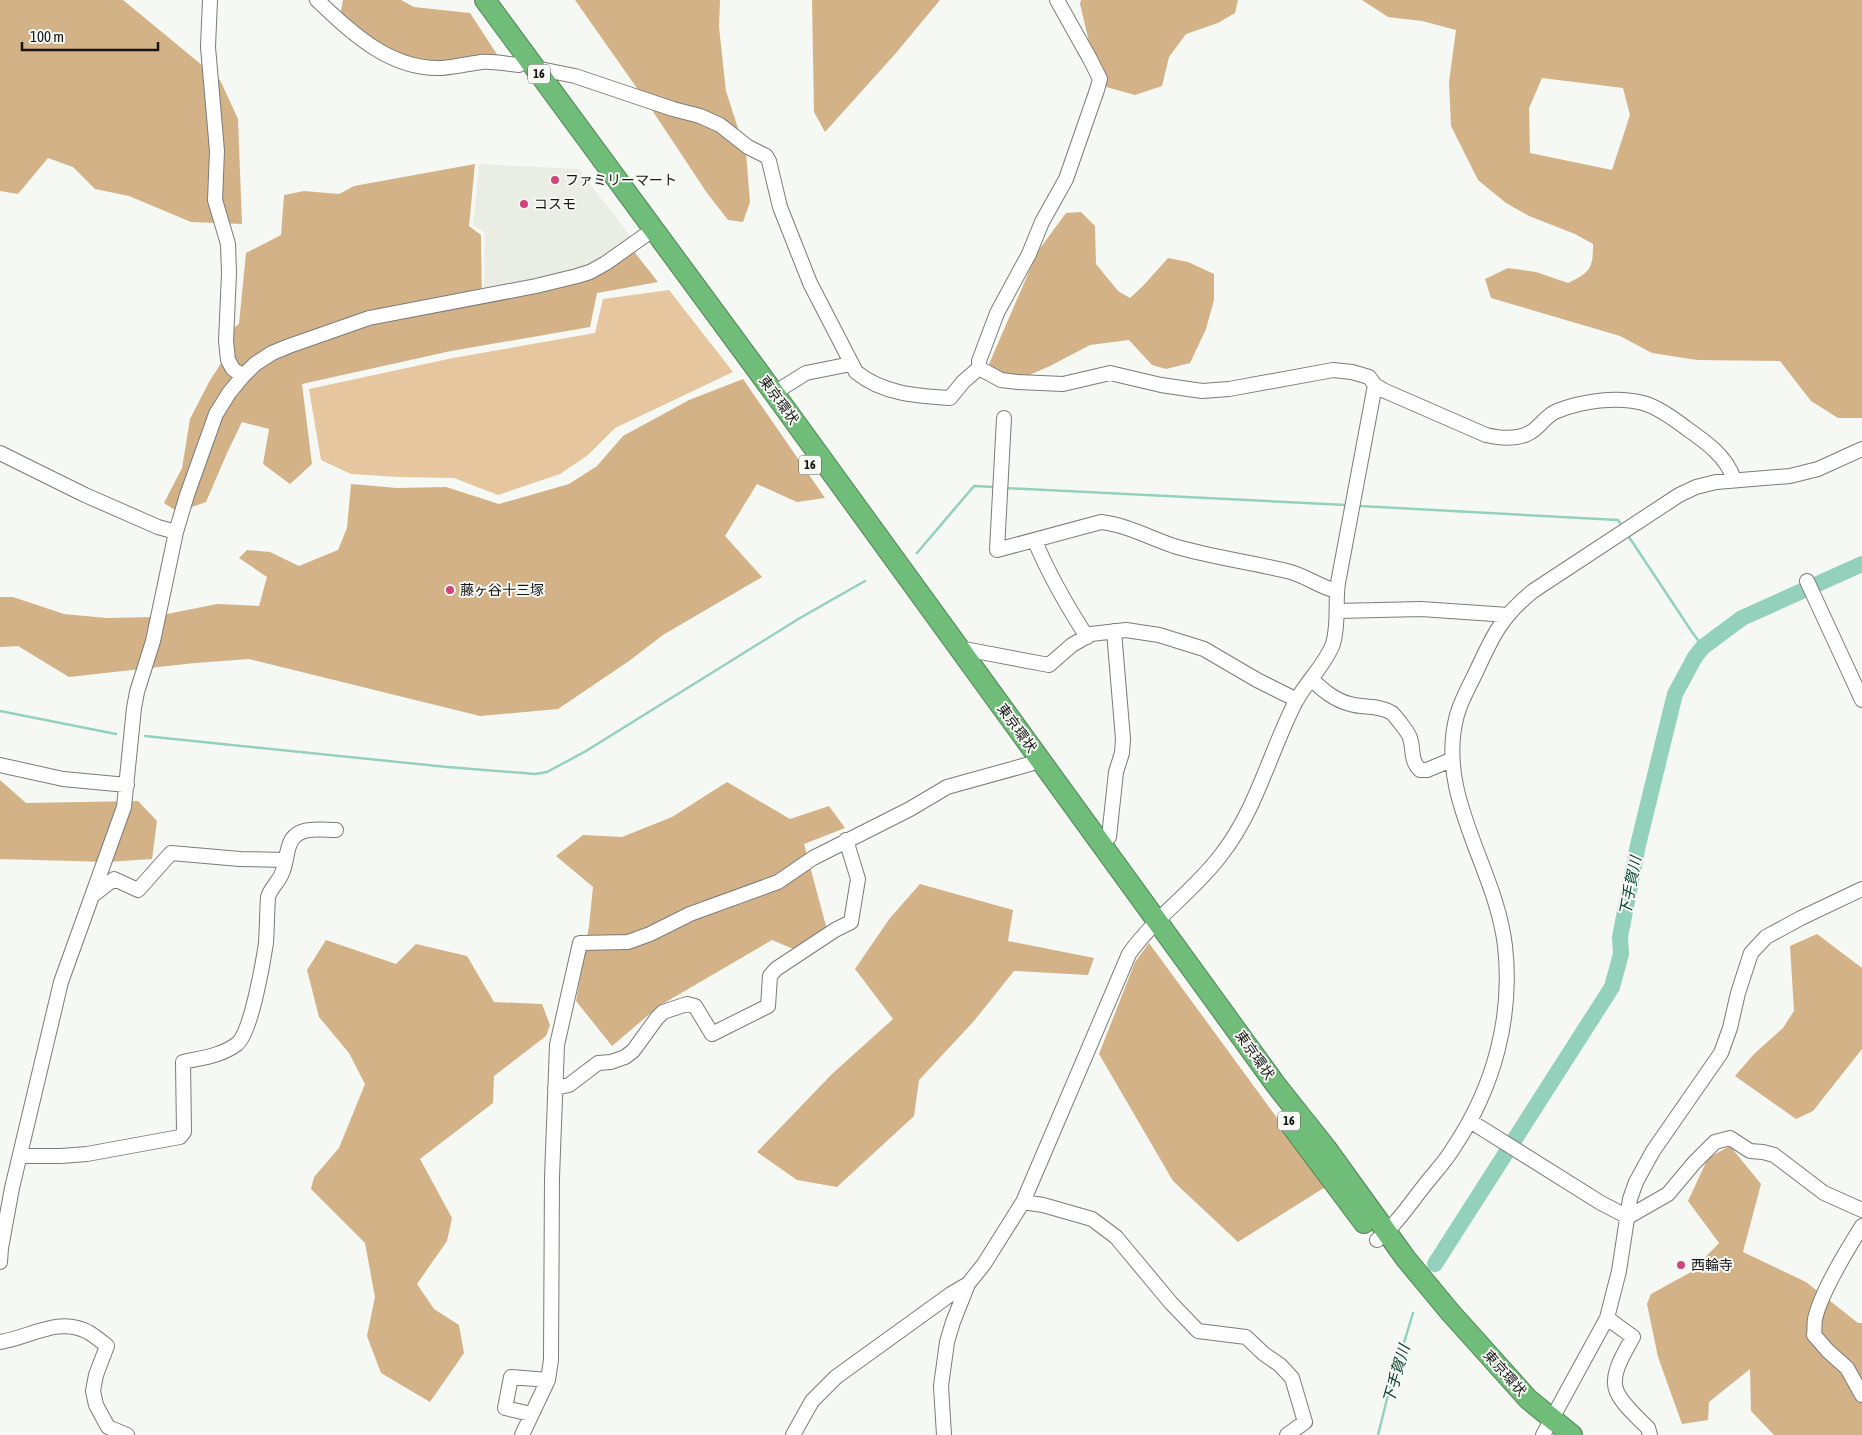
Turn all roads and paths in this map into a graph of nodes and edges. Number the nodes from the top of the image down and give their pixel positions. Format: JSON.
{"nodes":[{"id":1,"x":210,"y":0,"type":"edge"},
{"id":2,"x":317,"y":0,"type":"edge"},
{"id":3,"x":473,"y":0,"type":"edge"},
{"id":4,"x":485,"y":0,"type":"edge"},
{"id":5,"x":1056,"y":0,"type":"edge"},
{"id":6,"x":527,"y":67,"type":"junction"},
{"id":7,"x":649,"y":232,"type":"junction"},
{"id":8,"x":851,"y":364,"type":"junction"},
{"id":9,"x":979,"y":368,"type":"junction"},
{"id":10,"x":243,"y":376,"type":"junction"},
{"id":11,"x":1375,"y":385,"type":"junction"},
{"id":12,"x":774,"y":394,"type":"junction"},
{"id":13,"x":1004,"y":418,"type":"dead end"},
{"id":14,"x":1862,"y":449,"type":"edge"},
{"id":15,"x":0,"y":453,"type":"edge"},
{"id":16,"x":1734,"y":480,"type":"junction"},
{"id":17,"x":176,"y":532,"type":"junction"},
{"id":18,"x":1035,"y":541,"type":"junction"},
{"id":19,"x":1807,"y":580,"type":"dead end"},
{"id":20,"x":1337,"y":590,"type":"junction"},
{"id":21,"x":1337,"y":611,"type":"junction"},
{"id":22,"x":1508,"y":615,"type":"junction"},
{"id":23,"x":1114,"y":631,"type":"junction"},
{"id":24,"x":1087,"y":637,"type":"junction"},
{"id":25,"x":959,"y":648,"type":"junction"},
{"id":26,"x":1311,"y":679,"type":"junction"},
{"id":27,"x":1297,"y":700,"type":"junction"},
{"id":28,"x":1862,"y":700,"type":"edge"},
{"id":29,"x":1451,"y":760,"type":"junction"},
{"id":30,"x":1035,"y":762,"type":"junction"},
{"id":31,"x":0,"y":765,"type":"edge"},
{"id":32,"x":126,"y":785,"type":"junction"},
{"id":33,"x":336,"y":830,"type":"dead end"},
{"id":34,"x":846,"y":840,"type":"junction"},
{"id":35,"x":1102,"y":845,"type":"junction"},
{"id":36,"x":285,"y":860,"type":"junction"},
{"id":37,"x":1862,"y":889,"type":"edge"},
{"id":38,"x":91,"y":897,"type":"junction"},
{"id":39,"x":1153,"y":925,"type":"junction"},
{"id":40,"x":555,"y":1088,"type":"junction"},
{"id":41,"x":1470,"y":1121,"type":"junction"},
{"id":42,"x":20,"y":1156,"type":"junction"},
{"id":43,"x":6,"y":1187,"type":"edge"},
{"id":44,"x":1023,"y":1202,"type":"junction"},
{"id":45,"x":1862,"y":1210,"type":"edge"},
{"id":46,"x":1628,"y":1217,"type":"junction"},
{"id":47,"x":1862,"y":1226,"type":"edge"},
{"id":48,"x":1382,"y":1236,"type":"junction"},
{"id":49,"x":0,"y":1262,"type":"edge"},
{"id":50,"x":968,"y":1284,"type":"junction"},
{"id":51,"x":1607,"y":1318,"type":"junction"},
{"id":52,"x":0,"y":1342,"type":"edge"},
{"id":53,"x":548,"y":1380,"type":"junction"},
{"id":54,"x":1862,"y":1395,"type":"edge"},
{"id":55,"x":531,"y":1414,"type":"junction"},
{"id":56,"x":1549,"y":1429,"type":"edge"},
{"id":57,"x":107,"y":1431,"type":"edge"},
{"id":58,"x":127,"y":1435,"type":"edge"},
{"id":59,"x":522,"y":1435,"type":"edge"},
{"id":60,"x":793,"y":1435,"type":"edge"},
{"id":61,"x":944,"y":1435,"type":"edge"},
{"id":62,"x":1287,"y":1435,"type":"edge"},
{"id":63,"x":1572,"y":1435,"type":"edge"},
{"id":64,"x":1650,"y":1435,"type":"edge"}],
"edges":[{"from":1,"to":10,"type":"street"},
{"from":2,"to":6,"type":"street"},
{"from":3,"to":6,"type":"highway","name":"東京環状","number":"16"},
{"from":4,"to":6,"type":"highway","name":"東京環状","number":"16"},
{"from":5,"to":9,"type":"street"},
{"from":6,"to":7,"type":"highway","name":"東京環状","number":"16"},
{"from":6,"to":8,"type":"street"},
{"from":7,"to":10,"type":"street"},
{"from":7,"to":12,"type":"highway","name":"東京環状","number":"16"},
{"from":7,"to":30,"type":"highway","name":"東京環状","number":"16"},
{"from":8,"to":9,"type":"street"},
{"from":8,"to":12,"type":"street"},
{"from":9,"to":11,"type":"street"},
{"from":10,"to":17,"type":"street"},
{"from":11,"to":16,"type":"street"},
{"from":11,"to":20,"type":"street"},
{"from":12,"to":25,"type":"highway","name":"東京環状","number":"16"},
{"from":13,"to":18,"type":"street"},
{"from":14,"to":16,"type":"street"},
{"from":15,"to":17,"type":"street"},
{"from":16,"to":22,"type":"street"},
{"from":17,"to":32,"type":"street"},
{"from":18,"to":20,"type":"street"},
{"from":18,"to":24,"type":"street"},
{"from":19,"to":28,"type":"street"},
{"from":20,"to":21,"type":"street"},
{"from":21,"to":22,"type":"street"},
{"from":21,"to":26,"type":"street"},
{"from":22,"to":29,"type":"street"},
{"from":23,"to":24,"type":"street"},
{"from":23,"to":27,"type":"street"},
{"from":23,"to":35,"type":"street"},
{"from":24,"to":25,"type":"street"},
{"from":25,"to":30,"type":"highway","name":"東京環状","number":"16"},
{"from":26,"to":27,"type":"street"},
{"from":26,"to":29,"type":"street"},
{"from":27,"to":39,"type":"street"},
{"from":29,"to":41,"type":"street"},
{"from":30,"to":34,"type":"street"},
{"from":30,"to":35,"type":"highway","name":"東京環状","number":"16"},
{"from":30,"to":39,"type":"highway","name":"東京環状","number":"16"},
{"from":31,"to":32,"type":"street"},
{"from":32,"to":38,"type":"street"},
{"from":33,"to":36,"type":"street"},
{"from":34,"to":40,"type":"street"},
{"from":34,"to":40,"type":"street"},
{"from":35,"to":39,"type":"highway","name":"東京環状","number":"16"},
{"from":36,"to":38,"type":"street"},
{"from":36,"to":42,"type":"street"},
{"from":37,"to":46,"type":"street"},
{"from":38,"to":42,"type":"street"},
{"from":39,"to":44,"type":"street"},
{"from":39,"to":48,"type":"highway","name":"東京環状","number":"16"},
{"from":40,"to":53,"type":"street"},
{"from":41,"to":46,"type":"street"},
{"from":41,"to":48,"type":"street"},
{"from":42,"to":43,"type":"street"},
{"from":43,"to":49,"type":"street"},
{"from":44,"to":50,"type":"street"},
{"from":44,"to":62,"type":"street"},
{"from":45,"to":46,"type":"street"},
{"from":46,"to":51,"type":"street"},
{"from":47,"to":54,"type":"street"},
{"from":48,"to":56,"type":"highway","name":"東京環状","number":"16"},
{"from":50,"to":60,"type":"street"},
{"from":50,"to":61,"type":"street"},
{"from":51,"to":56,"type":"street"},
{"from":51,"to":64,"type":"street"},
{"from":52,"to":57,"type":"street"},
{"from":53,"to":55,"type":"street"},
{"from":53,"to":55,"type":"street"},
{"from":55,"to":59,"type":"street"},
{"from":56,"to":63,"type":"highway","name":"東京環状","number":"16"},
{"from":57,"to":58,"type":"street"}]}
